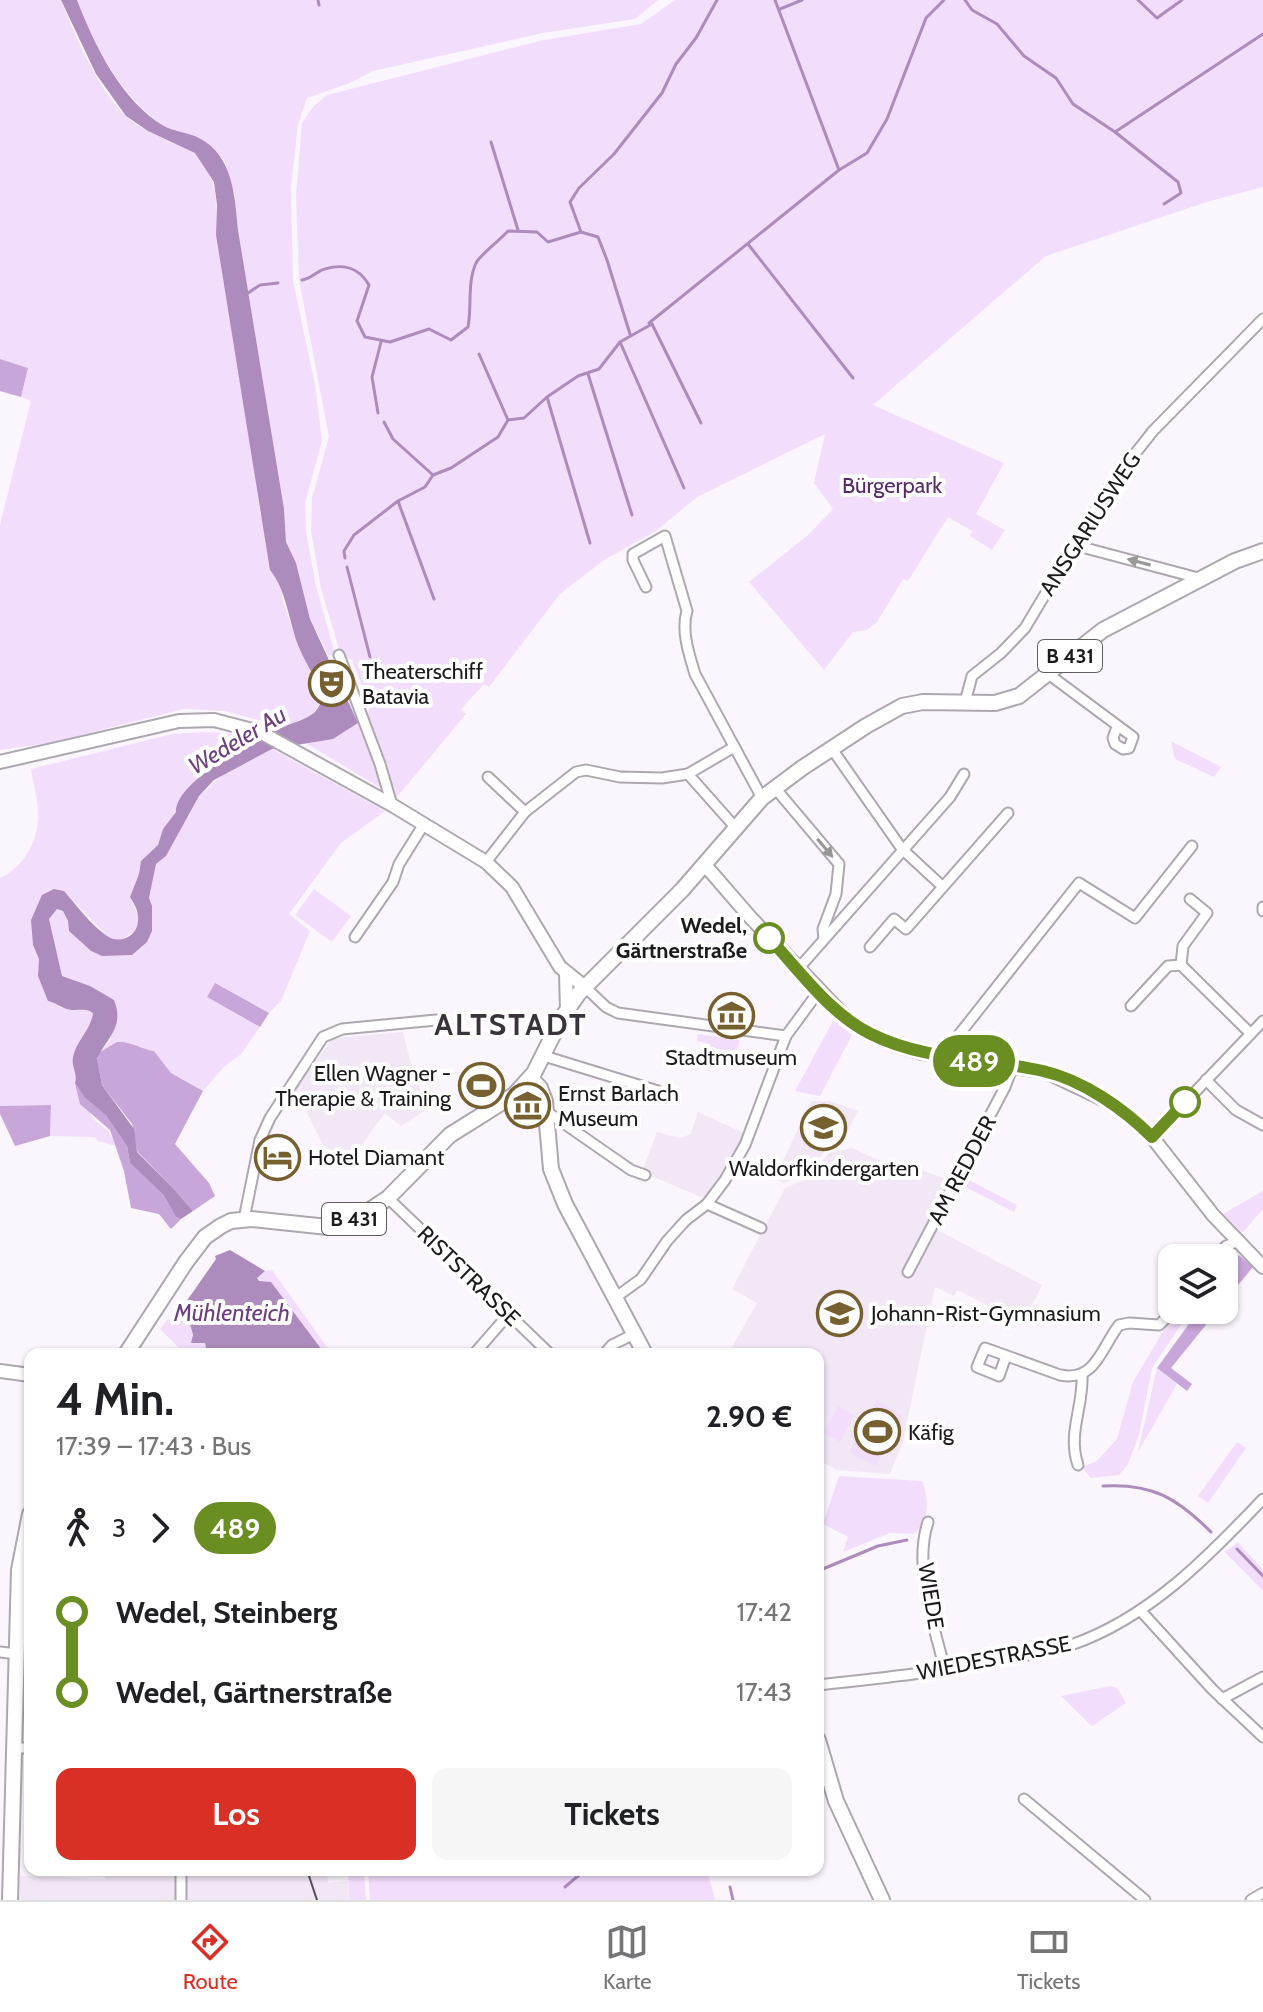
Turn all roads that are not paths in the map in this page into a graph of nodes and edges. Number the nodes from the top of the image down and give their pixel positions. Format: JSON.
{"nodes":[{"id":1,"x":1263,"y":319,"type":"edge"},
{"id":2,"x":1074,"y":545,"type":"junction"},
{"id":3,"x":1263,"y":551,"type":"edge"},
{"id":4,"x":1203,"y":579,"type":"junction"},
{"id":5,"x":646,"y":587,"type":"dead end"},
{"id":6,"x":339,"y":655,"type":"dead end"},
{"id":7,"x":1047,"y":673,"type":"junction"},
{"id":8,"x":965,"y":702,"type":"junction"},
{"id":9,"x":1117,"y":727,"type":"dead end"},
{"id":10,"x":734,"y":747,"type":"junction"},
{"id":11,"x":832,"y":749,"type":"junction"},
{"id":12,"x":0,"y":762,"type":"edge"},
{"id":13,"x":688,"y":774,"type":"junction"},
{"id":14,"x":964,"y":774,"type":"dead end"},
{"id":15,"x":488,"y":777,"type":"dead end"},
{"id":16,"x":775,"y":788,"type":"junction"},
{"id":17,"x":762,"y":798,"type":"junction"},
{"id":18,"x":392,"y":805,"type":"junction"},
{"id":19,"x":525,"y":812,"type":"junction"},
{"id":20,"x":1008,"y":813,"type":"dead end"},
{"id":21,"x":424,"y":824,"type":"junction"},
{"id":22,"x":735,"y":827,"type":"junction"},
{"id":23,"x":1192,"y":846,"type":"dead end"},
{"id":24,"x":902,"y":849,"type":"junction"},
{"id":25,"x":486,"y":862,"type":"junction"},
{"id":26,"x":705,"y":865,"type":"junction"},
{"id":27,"x":942,"y":886,"type":"junction"},
{"id":28,"x":1190,"y":899,"type":"dead end"},
{"id":29,"x":355,"y":937,"type":"dead end"},
{"id":30,"x":824,"y":939,"type":"junction"},
{"id":31,"x":870,"y":947,"type":"dead end"},
{"id":32,"x":1181,"y":965,"type":"junction"},
{"id":33,"x":798,"y":969,"type":"junction"},
{"id":34,"x":566,"y":974,"type":"junction"},
{"id":35,"x":585,"y":987,"type":"junction"},
{"id":36,"x":817,"y":993,"type":"junction"},
{"id":37,"x":1131,"y":1006,"type":"dead end"},
{"id":38,"x":567,"y":1010,"type":"junction"},
{"id":39,"x":436,"y":1020,"type":"dead end"},
{"id":40,"x":1263,"y":1021,"type":"edge"},
{"id":41,"x":1250,"y":1033,"type":"junction"},
{"id":42,"x":785,"y":1038,"type":"junction"},
{"id":43,"x":544,"y":1056,"type":"junction"},
{"id":44,"x":942,"y":1056,"type":"junction"},
{"id":45,"x":1013,"y":1066,"type":"junction"},
{"id":46,"x":531,"y":1078,"type":"junction"},
{"id":47,"x":1206,"y":1080,"type":"junction"},
{"id":48,"x":658,"y":1091,"type":"dead end"},
{"id":49,"x":546,"y":1111,"type":"junction"},
{"id":50,"x":1263,"y":1125,"type":"edge"},
{"id":51,"x":1152,"y":1137,"type":"junction"},
{"id":52,"x":645,"y":1175,"type":"dead end"},
{"id":53,"x":388,"y":1198,"type":"junction"},
{"id":54,"x":707,"y":1204,"type":"junction"},
{"id":55,"x":244,"y":1219,"type":"junction"},
{"id":56,"x":761,"y":1228,"type":"dead end"},
{"id":57,"x":1238,"y":1241,"type":"junction"},
{"id":58,"x":1231,"y":1244,"type":"edge"},
{"id":59,"x":1263,"y":1267,"type":"edge"},
{"id":60,"x":908,"y":1272,"type":"dead end"},
{"id":61,"x":616,"y":1297,"type":"junction"},
{"id":62,"x":508,"y":1315,"type":"junction"},
{"id":63,"x":1160,"y":1324,"type":"edge"},
{"id":64,"x":634,"y":1334,"type":"junction"},
{"id":65,"x":130,"y":1348,"type":"edge"},
{"id":66,"x":479,"y":1348,"type":"edge"},
{"id":67,"x":544,"y":1348,"type":"edge"},
{"id":68,"x":609,"y":1348,"type":"edge"},
{"id":69,"x":642,"y":1348,"type":"edge"},
{"id":70,"x":1006,"y":1356,"type":"dead end"},
{"id":71,"x":0,"y":1371,"type":"edge"},
{"id":72,"x":24,"y":1374,"type":"edge"},
{"id":73,"x":1082,"y":1374,"type":"junction"},
{"id":74,"x":1078,"y":1465,"type":"dead end"},
{"id":75,"x":1263,"y":1499,"type":"edge"},
{"id":76,"x":928,"y":1522,"type":"dead end"},
{"id":77,"x":24,"y":1545,"type":"edge"},
{"id":78,"x":1140,"y":1610,"type":"junction"},
{"id":79,"x":0,"y":1652,"type":"edge"},
{"id":80,"x":17,"y":1654,"type":"junction"},
{"id":81,"x":945,"y":1670,"type":"junction"},
{"id":82,"x":1263,"y":1677,"type":"edge"},
{"id":83,"x":824,"y":1684,"type":"edge"},
{"id":84,"x":1222,"y":1699,"type":"junction"},
{"id":85,"x":1263,"y":1737,"type":"edge"},
{"id":86,"x":14,"y":1748,"type":"junction"},
{"id":87,"x":24,"y":1748,"type":"edge"},
{"id":88,"x":824,"y":1760,"type":"edge"},
{"id":89,"x":1024,"y":1799,"type":"dead end"},
{"id":90,"x":181,"y":1876,"type":"edge"},
{"id":91,"x":1263,"y":1893,"type":"edge"},
{"id":92,"x":10,"y":1900,"type":"edge"},
{"id":93,"x":181,"y":1900,"type":"edge"},
{"id":94,"x":882,"y":1900,"type":"edge"},
{"id":95,"x":1145,"y":1900,"type":"edge"},
{"id":96,"x":1251,"y":1900,"type":"edge"}],
"edges":[{"from":1,"to":2,"type":"street","name":"ANSGARIUSWEG"},
{"from":4,"to":2,"type":"street","one_way":true},
{"from":2,"to":8,"type":"street","name":"ANSGARIUSWEG"},
{"from":3,"to":4,"type":"main road","number":"B 431"},
{"from":4,"to":7,"type":"main road","number":"B 431"},
{"from":5,"to":10,"type":"street"},
{"from":6,"to":18,"type":"street"},
{"from":7,"to":8,"type":"main road","number":"B 431"},
{"from":7,"to":9,"type":"street"},
{"from":8,"to":11,"type":"main road","number":"B 431"},
{"from":10,"to":13,"type":"street"},
{"from":10,"to":17,"type":"street"},
{"from":11,"to":16,"type":"main road","number":"B 431"},
{"from":11,"to":24,"type":"street"},
{"from":12,"to":18,"type":"street"},
{"from":13,"to":19,"type":"street"},
{"from":13,"to":22,"type":"street"},
{"from":14,"to":24,"type":"street"},
{"from":15,"to":19,"type":"street"},
{"from":16,"to":17,"type":"main road","number":"B 431"},
{"from":16,"to":30,"type":"street","one_way":true},
{"from":17,"to":22,"type":"main road","number":"B 431"},
{"from":18,"to":21,"type":"street"},
{"from":19,"to":25,"type":"street"},
{"from":20,"to":27,"type":"street"},
{"from":21,"to":25,"type":"street"},
{"from":21,"to":29,"type":"street"},
{"from":22,"to":26,"type":"main road","number":"B 431"},
{"from":23,"to":44,"type":"street"},
{"from":24,"to":27,"type":"street"},
{"from":24,"to":30,"type":"street"},
{"from":25,"to":34,"type":"street"},
{"from":26,"to":33,"type":"street"},
{"from":26,"to":35,"type":"main road","number":"B 431"},
{"from":27,"to":31,"type":"street"},
{"from":28,"to":32,"type":"street"},
{"from":30,"to":33,"type":"street"},
{"from":32,"to":37,"type":"street"},
{"from":32,"to":41,"type":"street"},
{"from":33,"to":36,"type":"street"},
{"from":34,"to":35,"type":"street"},
{"from":34,"to":38,"type":"street"},
{"from":35,"to":38,"type":"main road","number":"B 431"},
{"from":35,"to":42,"type":"street"},
{"from":36,"to":42,"type":"street"},
{"from":36,"to":44,"type":"street"},
{"from":38,"to":43,"type":"main road","number":"B 431"},
{"from":39,"to":55,"type":"street"},
{"from":40,"to":41,"type":"street"},
{"from":41,"to":47,"type":"street"},
{"from":42,"to":54,"type":"street"},
{"from":43,"to":46,"type":"main road","number":"B 431"},
{"from":43,"to":48,"type":"street"},
{"from":44,"to":45,"type":"street"},
{"from":45,"to":51,"type":"street"},
{"from":45,"to":60,"type":"street","name":"AM REDDER"},
{"from":46,"to":49,"type":"main road"},
{"from":46,"to":53,"type":"main road","number":"B 431"},
{"from":47,"to":50,"type":"street"},
{"from":47,"to":51,"type":"street"},
{"from":49,"to":52,"type":"street"},
{"from":49,"to":61,"type":"main road"},
{"from":51,"to":57,"type":"street"},
{"from":53,"to":55,"type":"main road","number":"B 431"},
{"from":53,"to":62,"type":"street","name":"RISTSTRASSE"},
{"from":54,"to":56,"type":"street"},
{"from":54,"to":61,"type":"street"},
{"from":55,"to":65,"type":"main road","number":"B 431"},
{"from":57,"to":58,"type":"street"},
{"from":57,"to":59,"type":"street"},
{"from":61,"to":64,"type":"main road"},
{"from":62,"to":66,"type":"street"},
{"from":62,"to":67,"type":"street","name":"RISTSTRASSE"},
{"from":63,"to":73,"type":"street"},
{"from":64,"to":68,"type":"street"},
{"from":64,"to":69,"type":"main road"},
{"from":70,"to":73,"type":"street"},
{"from":71,"to":72,"type":"street"},
{"from":73,"to":74,"type":"street"},
{"from":75,"to":78,"type":"street","name":"WIEDESTRASSE"},
{"from":76,"to":81,"type":"street","name":"WIEDE"},
{"from":77,"to":80,"type":"main road"},
{"from":78,"to":81,"type":"street","name":"WIEDESTRASSE"},
{"from":78,"to":84,"type":"street"},
{"from":79,"to":80,"type":"street"},
{"from":80,"to":86,"type":"main road"},
{"from":81,"to":83,"type":"street","name":"WIEDESTRASSE"},
{"from":82,"to":84,"type":"street"},
{"from":84,"to":85,"type":"street"},
{"from":86,"to":87,"type":"street"},
{"from":86,"to":92,"type":"main road"},
{"from":88,"to":94,"type":"main road"},
{"from":89,"to":95,"type":"street"},
{"from":90,"to":93,"type":"street"},
{"from":91,"to":96,"type":"street"}]}
